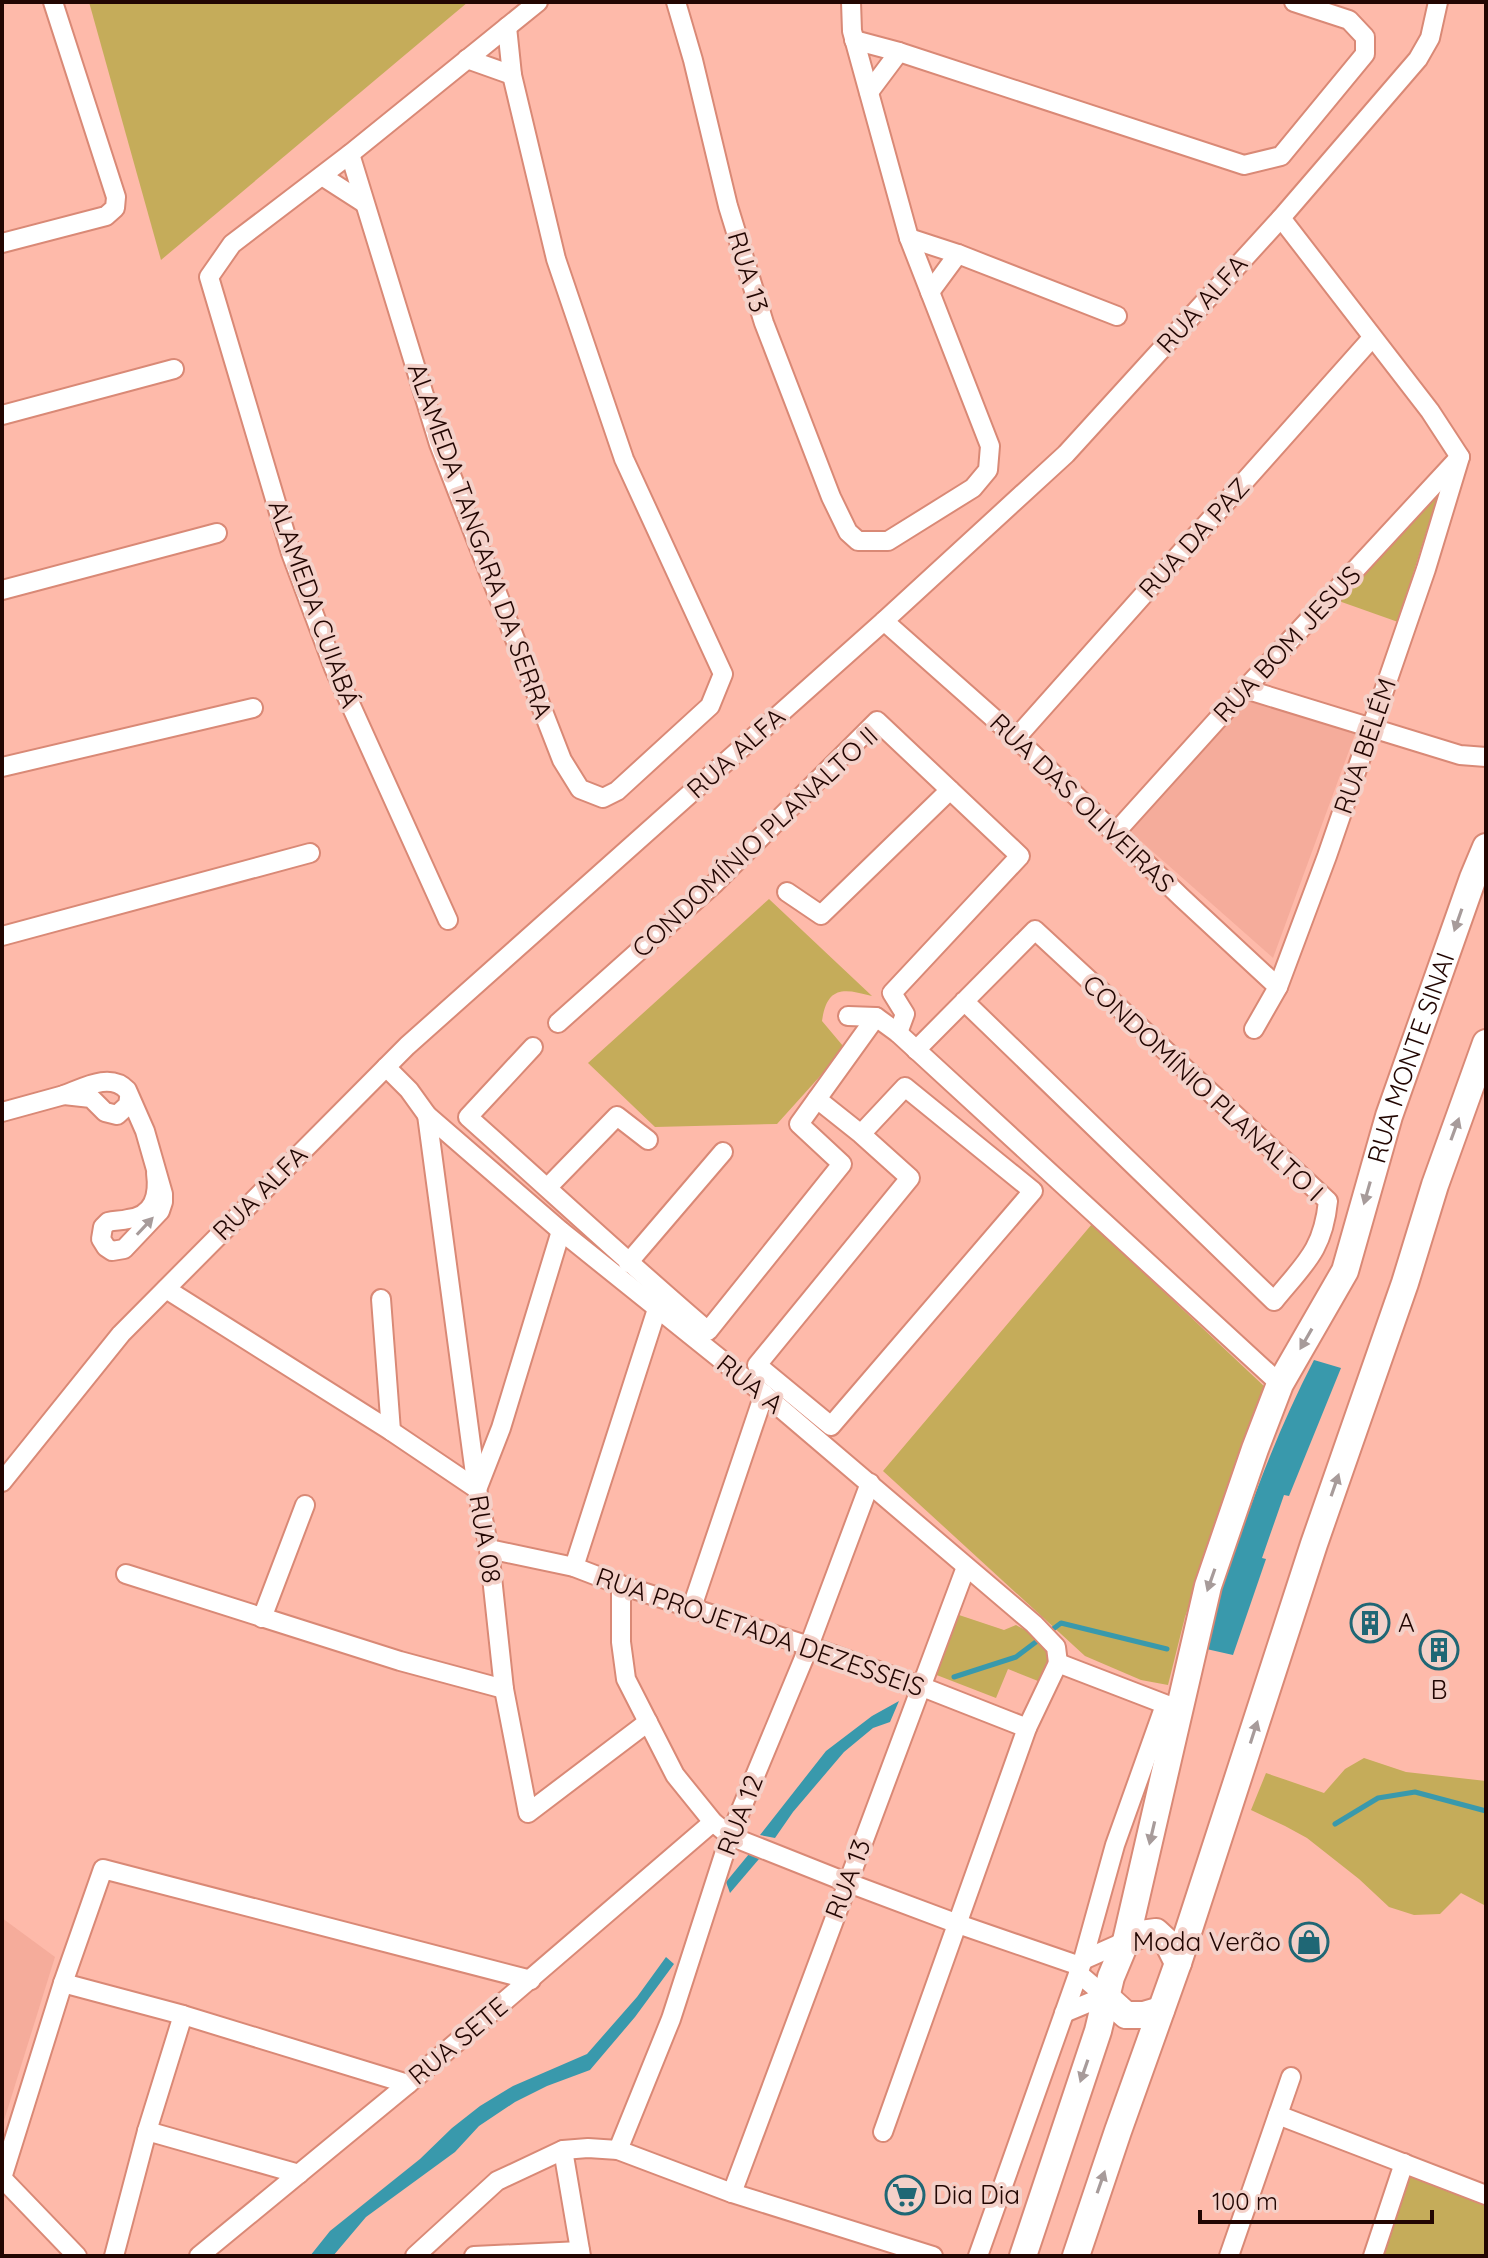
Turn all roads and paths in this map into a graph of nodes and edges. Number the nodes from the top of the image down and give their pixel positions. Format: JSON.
{"nodes":[{"id":1,"x":53,"y":2,"type":"edge"},
{"id":2,"x":538,"y":2,"type":"edge"},
{"id":3,"x":676,"y":2,"type":"edge"},
{"id":4,"x":843,"y":2,"type":"edge"},
{"id":5,"x":851,"y":2,"type":"edge"},
{"id":6,"x":1294,"y":2,"type":"edge"},
{"id":7,"x":1438,"y":2,"type":"edge"},
{"id":8,"x":507,"y":27,"type":"junction"},
{"id":9,"x":853,"y":36,"type":"junction"},
{"id":10,"x":899,"y":52,"type":"junction"},
{"id":11,"x":467,"y":59,"type":"junction"},
{"id":12,"x":512,"y":75,"type":"junction"},
{"id":13,"x":869,"y":92,"type":"junction"},
{"id":14,"x":350,"y":154,"type":"junction"},
{"id":15,"x":322,"y":176,"type":"junction"},
{"id":16,"x":364,"y":203,"type":"junction"},
{"id":17,"x":1281,"y":218,"type":"junction"},
{"id":18,"x":909,"y":238,"type":"junction"},
{"id":19,"x":2,"y":243,"type":"edge"},
{"id":20,"x":958,"y":254,"type":"junction"},
{"id":21,"x":930,"y":292,"type":"junction"},
{"id":22,"x":1117,"y":316,"type":"dead end"},
{"id":23,"x":1372,"y":338,"type":"junction"},
{"id":24,"x":174,"y":369,"type":"dead end"},
{"id":25,"x":2,"y":415,"type":"edge"},
{"id":26,"x":1460,"y":457,"type":"junction"},
{"id":27,"x":217,"y":533,"type":"dead end"},
{"id":28,"x":2,"y":590,"type":"edge"},
{"id":29,"x":884,"y":621,"type":"junction"},
{"id":30,"x":1245,"y":689,"type":"junction"},
{"id":31,"x":253,"y":708,"type":"dead end"},
{"id":32,"x":1371,"y":728,"type":"junction"},
{"id":33,"x":1016,"y":738,"type":"junction"},
{"id":34,"x":1460,"y":755,"type":"junction"},
{"id":35,"x":1486,"y":757,"type":"edge"},
{"id":36,"x":2,"y":767,"type":"edge"},
{"id":37,"x":1486,"y":772,"type":"edge"},
{"id":38,"x":950,"y":790,"type":"junction"},
{"id":39,"x":1115,"y":833,"type":"junction"},
{"id":40,"x":1486,"y":847,"type":"edge"},
{"id":41,"x":310,"y":853,"type":"dead end"},
{"id":42,"x":787,"y":892,"type":"dead end"},
{"id":43,"x":448,"y":920,"type":"dead end"},
{"id":44,"x":2,"y":936,"type":"edge"},
{"id":45,"x":1278,"y":987,"type":"junction"},
{"id":46,"x":964,"y":1001,"type":"junction"},
{"id":47,"x":848,"y":1016,"type":"dead end"},
{"id":48,"x":876,"y":1017,"type":"junction"},
{"id":49,"x":558,"y":1023,"type":"dead end"},
{"id":50,"x":1254,"y":1029,"type":"dead end"},
{"id":51,"x":898,"y":1033,"type":"junction"},
{"id":52,"x":1486,"y":1043,"type":"edge"},
{"id":53,"x":533,"y":1047,"type":"dead end"},
{"id":54,"x":916,"y":1050,"type":"junction"},
{"id":55,"x":386,"y":1067,"type":"junction"},
{"id":56,"x":64,"y":1095,"type":"junction"},
{"id":57,"x":129,"y":1098,"type":"junction"},
{"id":58,"x":817,"y":1099,"type":"junction"},
{"id":59,"x":2,"y":1112,"type":"edge"},
{"id":60,"x":117,"y":1115,"type":"junction"},
{"id":61,"x":427,"y":1115,"type":"junction"},
{"id":62,"x":145,"y":1131,"type":"junction"},
{"id":63,"x":861,"y":1134,"type":"junction"},
{"id":64,"x":648,"y":1140,"type":"dead end"},
{"id":65,"x":723,"y":1152,"type":"dead end"},
{"id":66,"x":156,"y":1173,"type":"dead end"},
{"id":67,"x":548,"y":1187,"type":"junction"},
{"id":68,"x":561,"y":1231,"type":"junction"},
{"id":69,"x":628,"y":1263,"type":"junction"},
{"id":70,"x":166,"y":1289,"type":"junction"},
{"id":71,"x":381,"y":1299,"type":"dead end"},
{"id":72,"x":657,"y":1309,"type":"junction"},
{"id":73,"x":1280,"y":1384,"type":"junction"},
{"id":74,"x":764,"y":1394,"type":"junction"},
{"id":75,"x":391,"y":1431,"type":"junction"},
{"id":76,"x":2,"y":1482,"type":"edge"},
{"id":77,"x":870,"y":1483,"type":"junction"},
{"id":78,"x":477,"y":1489,"type":"junction"},
{"id":79,"x":305,"y":1505,"type":"dead end"},
{"id":80,"x":489,"y":1549,"type":"junction"},
{"id":81,"x":574,"y":1567,"type":"junction"},
{"id":82,"x":966,"y":1567,"type":"junction"},
{"id":83,"x":126,"y":1574,"type":"dead end"},
{"id":84,"x":621,"y":1585,"type":"junction"},
{"id":85,"x":692,"y":1607,"type":"junction"},
{"id":86,"x":262,"y":1618,"type":"junction"},
{"id":87,"x":809,"y":1646,"type":"junction"},
{"id":88,"x":1057,"y":1655,"type":"junction"},
{"id":89,"x":920,"y":1686,"type":"junction"},
{"id":90,"x":504,"y":1689,"type":"junction"},
{"id":91,"x":1173,"y":1707,"type":"junction"},
{"id":92,"x":648,"y":1722,"type":"junction"},
{"id":93,"x":1027,"y":1728,"type":"junction"},
{"id":94,"x":713,"y":1822,"type":"junction"},
{"id":95,"x":730,"y":1836,"type":"junction"},
{"id":96,"x":846,"y":1882,"type":"junction"},
{"id":97,"x":958,"y":1924,"type":"junction"},
{"id":98,"x":1126,"y":1941,"type":"junction"},
{"id":99,"x":1178,"y":1963,"type":"junction"},
{"id":100,"x":1080,"y":1966,"type":"junction"},
{"id":101,"x":531,"y":1980,"type":"junction"},
{"id":102,"x":63,"y":1983,"type":"junction"},
{"id":103,"x":1105,"y":1996,"type":"junction"},
{"id":104,"x":1161,"y":2010,"type":"junction"},
{"id":105,"x":1064,"y":2013,"type":"junction"},
{"id":106,"x":183,"y":2015,"type":"junction"},
{"id":107,"x":1291,"y":2077,"type":"dead end"},
{"id":108,"x":408,"y":2084,"type":"junction"},
{"id":109,"x":1278,"y":2115,"type":"junction"},
{"id":110,"x":147,"y":2131,"type":"junction"},
{"id":111,"x":883,"y":2132,"type":"dead end"},
{"id":112,"x":563,"y":2150,"type":"junction"},
{"id":113,"x":618,"y":2150,"type":"junction"},
{"id":114,"x":1404,"y":2163,"type":"junction"},
{"id":115,"x":299,"y":2174,"type":"junction"},
{"id":116,"x":2,"y":2178,"type":"edge"},
{"id":117,"x":732,"y":2193,"type":"junction"},
{"id":118,"x":1486,"y":2195,"type":"edge"},
{"id":119,"x":580,"y":2253,"type":"edge"},
{"id":120,"x":77,"y":2256,"type":"edge"},
{"id":121,"x":114,"y":2256,"type":"edge"},
{"id":122,"x":199,"y":2256,"type":"edge"},
{"id":123,"x":415,"y":2256,"type":"edge"},
{"id":124,"x":474,"y":2256,"type":"edge"},
{"id":125,"x":933,"y":2256,"type":"edge"},
{"id":126,"x":978,"y":2256,"type":"edge"},
{"id":127,"x":1023,"y":2256,"type":"edge"},
{"id":128,"x":1076,"y":2256,"type":"edge"},
{"id":129,"x":1229,"y":2256,"type":"edge"},
{"id":130,"x":1373,"y":2256,"type":"edge"}],
"edges":[{"from":1,"to":19,"type":"street"},
{"from":2,"to":8,"type":"street"},
{"from":3,"to":21,"type":"street","name":"RUA 13"},
{"from":4,"to":9,"type":"street"},
{"from":5,"to":9,"type":"street"},
{"from":6,"to":10,"type":"street"},
{"from":7,"to":17,"type":"street","name":"RUA ALFA"},
{"from":8,"to":11,"type":"street"},
{"from":8,"to":12,"type":"street"},
{"from":9,"to":10,"type":"street"},
{"from":9,"to":13,"type":"street"},
{"from":10,"to":13,"type":"street"},
{"from":11,"to":12,"type":"street"},
{"from":11,"to":14,"type":"street"},
{"from":12,"to":16,"type":"street","name":"ALAMEDA TANGARA DA SERRA"},
{"from":13,"to":18,"type":"street"},
{"from":14,"to":15,"type":"street"},
{"from":14,"to":16,"type":"street","name":"ALAMEDA TANGARA DA SERRA"},
{"from":15,"to":16,"type":"street"},
{"from":15,"to":43,"type":"street","name":"ALAMEDA CUIABÁ"},
{"from":17,"to":23,"type":"street"},
{"from":17,"to":29,"type":"street","name":"RUA ALFA"},
{"from":18,"to":20,"type":"street"},
{"from":18,"to":21,"type":"street"},
{"from":20,"to":21,"type":"street"},
{"from":20,"to":22,"type":"street"},
{"from":23,"to":26,"type":"street"},
{"from":23,"to":33,"type":"street","name":"RUA DA PAZ"},
{"from":24,"to":25,"type":"street"},
{"from":26,"to":30,"type":"street","name":"RUA BOM JESUS"},
{"from":26,"to":32,"type":"street","name":"RUA BELÉM"},
{"from":27,"to":28,"type":"street"},
{"from":29,"to":33,"type":"street","name":"RUA DAS OLIVEIRAS"},
{"from":29,"to":55,"type":"street","name":"RUA ALFA"},
{"from":30,"to":32,"type":"street"},
{"from":30,"to":39,"type":"street","name":"RUA BOM JESUS"},
{"from":31,"to":36,"type":"street"},
{"from":32,"to":34,"type":"street"},
{"from":32,"to":45,"type":"street","name":"RUA BELÉM"},
{"from":33,"to":39,"type":"street","name":"RUA DAS OLIVEIRAS"},
{"from":34,"to":35,"type":"street"},
{"from":34,"to":37,"type":"street"},
{"from":38,"to":42,"type":"street"},
{"from":38,"to":49,"type":"street","name":"CONDOMÍNIO PLANALTO II"},
{"from":38,"to":51,"type":"street","name":"CONDOMÍNIO PLANALTO II"},
{"from":39,"to":45,"type":"street","name":"RUA DAS OLIVEIRAS"},
{"from":40,"to":73,"type":"main road","name":"RUA MONTE SINAI","one_way":true},
{"from":41,"to":44,"type":"street"},
{"from":45,"to":50,"type":"street","name":"RUA BELÉM"},
{"from":46,"to":46,"type":"street","name":"CONDOMÍNIO PLANALTO I"},
{"from":46,"to":54,"type":"street","name":"CONDOMÍNIO PLANALTO I"},
{"from":47,"to":48,"type":"street"},
{"from":48,"to":51,"type":"street"},
{"from":48,"to":58,"type":"street"},
{"from":51,"to":54,"type":"street"},
{"from":99,"to":52,"type":"main road","one_way":true},
{"from":53,"to":67,"type":"street"},
{"from":54,"to":73,"type":"street"},
{"from":55,"to":61,"type":"street","name":"RUA A"},
{"from":55,"to":70,"type":"street","name":"RUA ALFA"},
{"from":56,"to":57,"type":"street"},
{"from":56,"to":59,"type":"street"},
{"from":56,"to":60,"type":"street"},
{"from":57,"to":60,"type":"street"},
{"from":57,"to":62,"type":"street"},
{"from":58,"to":63,"type":"street"},
{"from":58,"to":69,"type":"street"},
{"from":60,"to":62,"type":"street"},
{"from":61,"to":68,"type":"street","name":"RUA A"},
{"from":61,"to":78,"type":"street","name":"RUA 08"},
{"from":62,"to":66,"type":"street"},
{"from":63,"to":63,"type":"street"},
{"from":64,"to":67,"type":"street"},
{"from":65,"to":69,"type":"street"},
{"from":67,"to":69,"type":"street"},
{"from":68,"to":72,"type":"street","name":"RUA A"},
{"from":68,"to":78,"type":"street"},
{"from":70,"to":75,"type":"street"},
{"from":70,"to":76,"type":"street","name":"RUA ALFA"},
{"from":71,"to":75,"type":"street"},
{"from":72,"to":74,"type":"street","name":"RUA A"},
{"from":72,"to":81,"type":"street"},
{"from":73,"to":91,"type":"main road","name":"RUA MONTE SINAI","one_way":true},
{"from":74,"to":77,"type":"street","name":"RUA A"},
{"from":74,"to":85,"type":"street"},
{"from":75,"to":78,"type":"street"},
{"from":77,"to":82,"type":"street","name":"RUA A"},
{"from":77,"to":87,"type":"street","name":"RUA 12"},
{"from":78,"to":80,"type":"street","name":"RUA 08"},
{"from":79,"to":86,"type":"street"},
{"from":80,"to":81,"type":"street","name":"RUA PROJETADA DEZESSEIS"},
{"from":80,"to":90,"type":"street","name":"RUA 08"},
{"from":81,"to":84,"type":"street","name":"RUA PROJETADA DEZESSEIS"},
{"from":82,"to":88,"type":"street","name":"RUA A"},
{"from":82,"to":89,"type":"street","name":"RUA 13"},
{"from":83,"to":86,"type":"street"},
{"from":84,"to":85,"type":"street","name":"RUA PROJETADA DEZESSEIS"},
{"from":84,"to":92,"type":"street"},
{"from":85,"to":87,"type":"street","name":"RUA PROJETADA DEZESSEIS"},
{"from":86,"to":90,"type":"street"},
{"from":87,"to":89,"type":"street","name":"RUA PROJETADA DEZESSEIS"},
{"from":87,"to":95,"type":"street","name":"RUA 12"},
{"from":88,"to":91,"type":"street"},
{"from":88,"to":93,"type":"street"},
{"from":89,"to":93,"type":"street","name":"RUA PROJETADA DEZESSEIS"},
{"from":89,"to":96,"type":"street","name":"RUA 13"},
{"from":90,"to":92,"type":"street","name":"RUA 08"},
{"from":91,"to":98,"type":"main road","name":"RUA MONTE SINAI","one_way":true},
{"from":91,"to":100,"type":"street"},
{"from":92,"to":94,"type":"street"},
{"from":93,"to":97,"type":"street"},
{"from":94,"to":95,"type":"street"},
{"from":94,"to":101,"type":"street","name":"RUA SETE"},
{"from":95,"to":96,"type":"street"},
{"from":95,"to":113,"type":"street","name":"RUA 12"},
{"from":96,"to":97,"type":"street"},
{"from":96,"to":117,"type":"street","name":"RUA 13"},
{"from":97,"to":100,"type":"street"},
{"from":97,"to":111,"type":"street"},
{"from":98,"to":99,"type":"main road"},
{"from":98,"to":100,"type":"street"},
{"from":98,"to":103,"type":"main road"},
{"from":99,"to":104,"type":"main road"},
{"from":100,"to":103,"type":"street"},
{"from":100,"to":105,"type":"street"},
{"from":101,"to":102,"type":"street"},
{"from":101,"to":108,"type":"street","name":"RUA SETE"},
{"from":102,"to":106,"type":"street"},
{"from":102,"to":116,"type":"street"},
{"from":103,"to":104,"type":"main road"},
{"from":103,"to":105,"type":"street"},
{"from":103,"to":127,"type":"main road","one_way":true},
{"from":128,"to":104,"type":"main road","one_way":true},
{"from":105,"to":126,"type":"street"},
{"from":106,"to":108,"type":"street"},
{"from":106,"to":110,"type":"street"},
{"from":107,"to":109,"type":"street"},
{"from":108,"to":115,"type":"street","name":"RUA SETE"},
{"from":109,"to":114,"type":"street"},
{"from":109,"to":129,"type":"street"},
{"from":110,"to":115,"type":"street"},
{"from":110,"to":121,"type":"street"},
{"from":112,"to":113,"type":"street"},
{"from":112,"to":119,"type":"street"},
{"from":112,"to":123,"type":"street"},
{"from":113,"to":117,"type":"street"},
{"from":114,"to":118,"type":"street"},
{"from":114,"to":130,"type":"street"},
{"from":115,"to":122,"type":"street","name":"RUA SETE"},
{"from":116,"to":120,"type":"street"},
{"from":117,"to":125,"type":"street"},
{"from":119,"to":124,"type":"street"}]}
